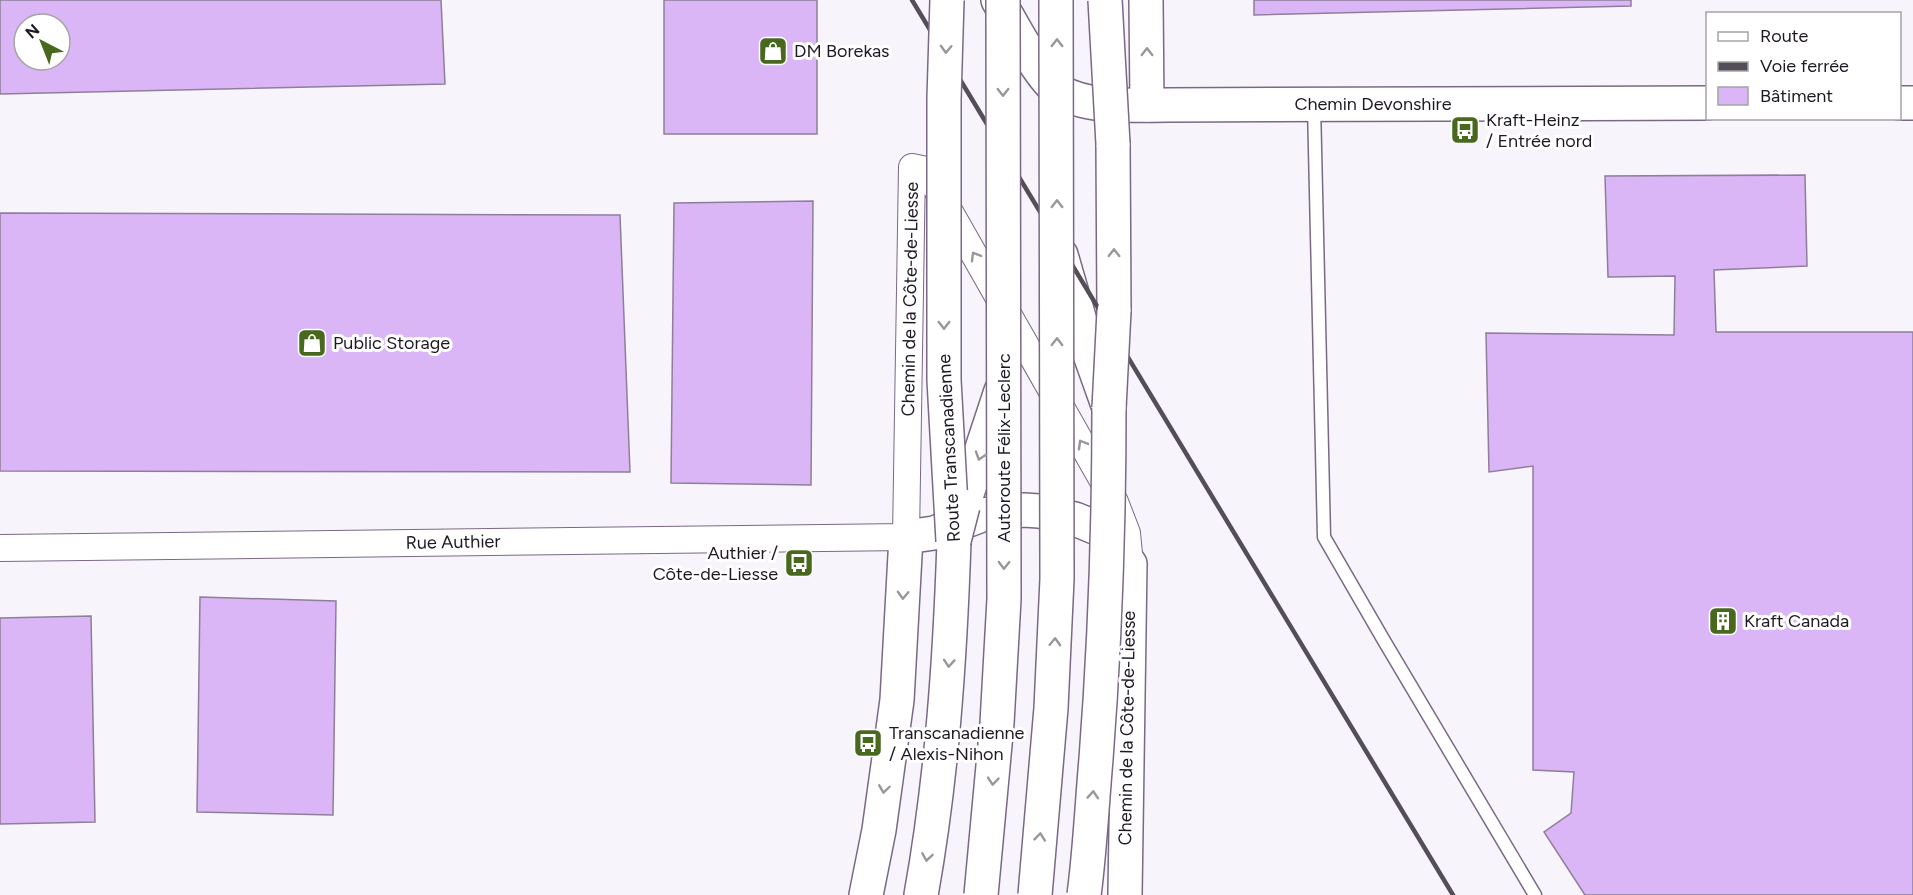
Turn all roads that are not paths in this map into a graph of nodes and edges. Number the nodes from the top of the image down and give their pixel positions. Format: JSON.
{"nodes":[{"id":1,"x":947,"y":0,"type":"edge"},
{"id":2,"x":998,"y":0,"type":"edge"},
{"id":3,"x":1003,"y":0,"type":"edge"},
{"id":4,"x":1056,"y":0,"type":"edge"},
{"id":5,"x":1105,"y":0,"type":"edge"},
{"id":6,"x":1146,"y":0,"type":"edge"},
{"id":7,"x":1706,"y":103,"type":"edge"},
{"id":8,"x":1314,"y":104,"type":"junction"},
{"id":9,"x":1147,"y":105,"type":"junction"},
{"id":10,"x":941,"y":197,"type":"junction"},
{"id":11,"x":911,"y":211,"type":"junction"},
{"id":12,"x":1057,"y":242,"type":"junction"},
{"id":13,"x":1004,"y":381,"type":"junction"},
{"id":14,"x":1108,"y":408,"type":"junction"},
{"id":15,"x":906,"y":537,"type":"junction"},
{"id":16,"x":954,"y":541,"type":"junction"},
{"id":17,"x":0,"y":548,"type":"edge"},
{"id":18,"x":1130,"y":564,"type":"junction"},
{"id":19,"x":866,"y":895,"type":"edge"},
{"id":20,"x":921,"y":895,"type":"edge"},
{"id":21,"x":981,"y":895,"type":"edge"},
{"id":22,"x":1035,"y":895,"type":"edge"},
{"id":23,"x":1084,"y":895,"type":"edge"},
{"id":24,"x":1125,"y":895,"type":"edge"},
{"id":25,"x":1535,"y":895,"type":"edge"}],
"edges":[{"from":1,"to":16,"type":"main road","name":"Route Transcanadienne","one_way":true,"bridge":true},
{"from":2,"to":9,"type":"main road","name":"Chemin Devonshire"},
{"from":3,"to":13,"type":"main road","name":"Autoroute Félix-Leclerc","one_way":true,"bridge":true},
{"from":12,"to":4,"type":"main road","one_way":true,"bridge":true},
{"from":14,"to":5,"type":"main road","one_way":true,"bridge":true},
{"from":9,"to":6,"type":"main road","one_way":true},
{"from":7,"to":8,"type":"main road","name":"Chemin Devonshire"},
{"from":8,"to":9,"type":"main road","name":"Chemin Devonshire"},
{"from":8,"to":25,"type":"lane"},
{"from":10,"to":11,"type":"street"},
{"from":10,"to":11,"type":"street","name":"Chemin de la Côte-de-Liesse"},
{"from":18,"to":10,"type":"street","name":"Chemin de la Côte-de-Liesse","one_way":true},
{"from":11,"to":15,"type":"street","name":"Chemin de la Côte-de-Liesse"},
{"from":12,"to":14,"type":"main road","bridge":true},
{"from":22,"to":12,"type":"main road","one_way":true,"bridge":true},
{"from":13,"to":16,"type":"main road","one_way":true,"bridge":true},
{"from":13,"to":21,"type":"main road","name":"Autoroute Félix-Leclerc","one_way":true,"bridge":true},
{"from":23,"to":14,"type":"main road","one_way":true,"bridge":true},
{"from":15,"to":17,"type":"street","name":"Rue Authier"},
{"from":15,"to":18,"type":"main road"},
{"from":15,"to":19,"type":"main road","name":"Chemin de la Côte-de-Liesse","one_way":true},
{"from":16,"to":20,"type":"main road","name":"Route Transcanadienne","one_way":true},
{"from":18,"to":24,"type":"main road","name":"Chemin de la Côte-de-Liesse"}]}
